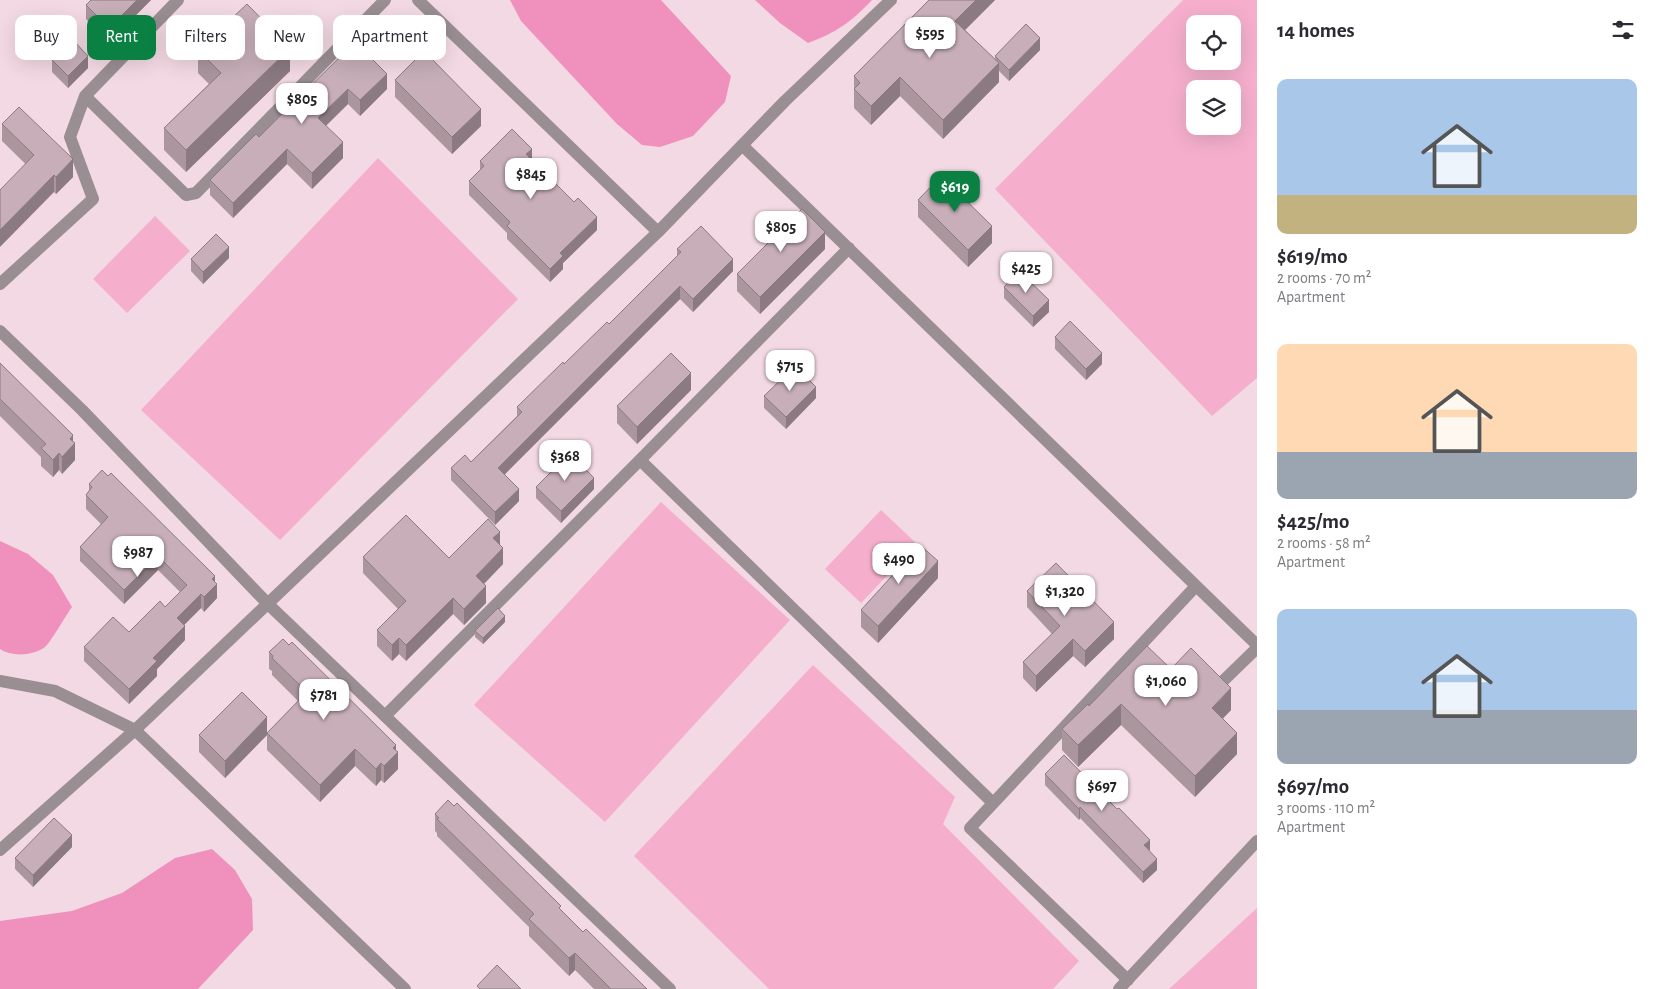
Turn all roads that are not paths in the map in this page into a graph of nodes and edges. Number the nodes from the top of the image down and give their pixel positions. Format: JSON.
{"nodes":[{"id":1,"x":178,"y":0,"type":"edge"},
{"id":2,"x":385,"y":0,"type":"edge"},
{"id":3,"x":418,"y":0,"type":"edge"},
{"id":4,"x":891,"y":0,"type":"edge"},
{"id":5,"x":85,"y":96,"type":"junction"},
{"id":6,"x":742,"y":144,"type":"junction"},
{"id":7,"x":658,"y":232,"type":"junction"},
{"id":8,"x":849,"y":248,"type":"junction"},
{"id":9,"x":0,"y":284,"type":"edge"},
{"id":10,"x":0,"y":331,"type":"edge"},
{"id":11,"x":640,"y":460,"type":"junction"},
{"id":12,"x":1196,"y":586,"type":"junction"},
{"id":13,"x":268,"y":604,"type":"junction"},
{"id":14,"x":1257,"y":647,"type":"edge"},
{"id":15,"x":0,"y":681,"type":"edge"},
{"id":16,"x":1221,"y":683,"type":"edge"},
{"id":17,"x":385,"y":716,"type":"junction"},
{"id":18,"x":136,"y":730,"type":"junction"},
{"id":19,"x":993,"y":803,"type":"junction"},
{"id":20,"x":1257,"y":841,"type":"edge"},
{"id":21,"x":0,"y":850,"type":"edge"},
{"id":22,"x":1123,"y":984,"type":"edge"},
{"id":23,"x":405,"y":989,"type":"edge"},
{"id":24,"x":670,"y":989,"type":"edge"}],
"edges":[{"from":1,"to":5,"type":"street"},
{"from":2,"to":5,"type":"street"},
{"from":3,"to":7,"type":"street"},
{"from":4,"to":6,"type":"street"},
{"from":5,"to":9,"type":"street"},
{"from":6,"to":7,"type":"street"},
{"from":6,"to":8,"type":"street"},
{"from":7,"to":13,"type":"street"},
{"from":8,"to":11,"type":"street"},
{"from":8,"to":12,"type":"street"},
{"from":10,"to":13,"type":"street"},
{"from":11,"to":17,"type":"street"},
{"from":11,"to":19,"type":"street"},
{"from":12,"to":14,"type":"street"},
{"from":12,"to":19,"type":"street"},
{"from":13,"to":17,"type":"street"},
{"from":13,"to":18,"type":"street"},
{"from":14,"to":16,"type":"street"},
{"from":15,"to":18,"type":"street"},
{"from":17,"to":24,"type":"street"},
{"from":18,"to":21,"type":"street"},
{"from":18,"to":23,"type":"street"},
{"from":19,"to":22,"type":"street"},
{"from":20,"to":22,"type":"street"}]}
